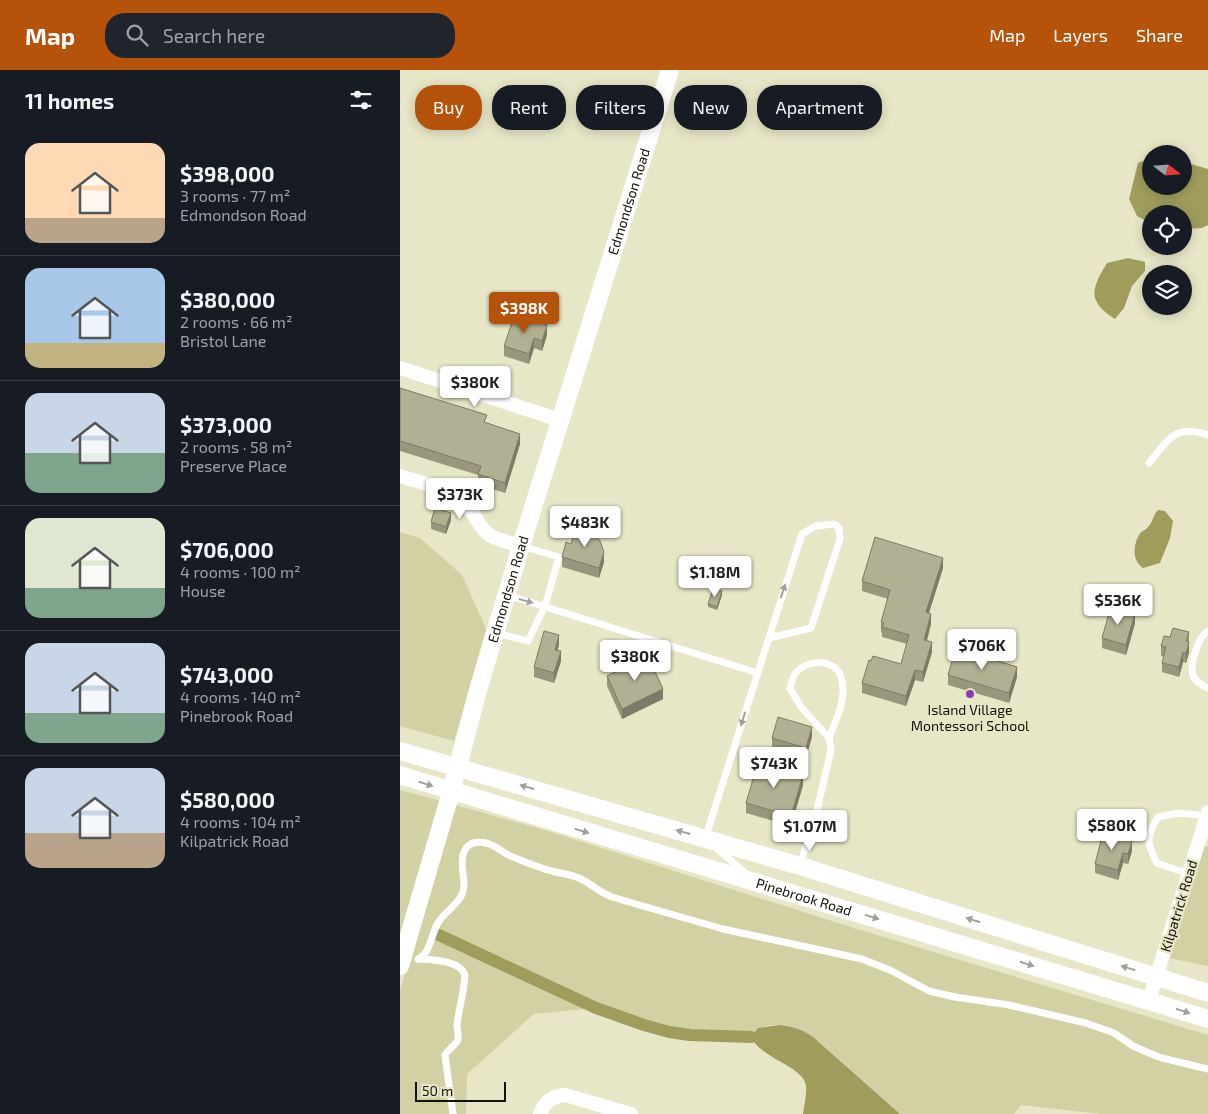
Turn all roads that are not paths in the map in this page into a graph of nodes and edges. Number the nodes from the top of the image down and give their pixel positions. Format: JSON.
{"nodes":[{"id":1,"x":670,"y":70,"type":"edge"},
{"id":2,"x":400,"y":368,"type":"edge"},
{"id":3,"x":560,"y":420,"type":"junction"},
{"id":4,"x":1208,"y":435,"type":"edge"},
{"id":5,"x":1149,"y":463,"type":"dead end"},
{"id":6,"x":400,"y":476,"type":"edge"},
{"id":7,"x":521,"y":546,"type":"junction"},
{"id":8,"x":506,"y":595,"type":"junction"},
{"id":9,"x":545,"y":606,"type":"junction"},
{"id":10,"x":1208,"y":631,"type":"edge"},
{"id":11,"x":495,"y":632,"type":"junction"},
{"id":12,"x":769,"y":638,"type":"junction"},
{"id":13,"x":758,"y":673,"type":"junction"},
{"id":14,"x":1208,"y":688,"type":"edge"},
{"id":15,"x":829,"y":738,"type":"junction"},
{"id":16,"x":400,"y":751,"type":"edge"},
{"id":17,"x":458,"y":767,"type":"junction"},
{"id":18,"x":400,"y":775,"type":"edge"},
{"id":19,"x":451,"y":792,"type":"junction"},
{"id":20,"x":1207,"y":814,"type":"edge"},
{"id":21,"x":705,"y":839,"type":"junction"},
{"id":22,"x":800,"y":866,"type":"junction"},
{"id":23,"x":1189,"y":874,"type":"junction"},
{"id":24,"x":756,"y":883,"type":"junction"},
{"id":25,"x":400,"y":966,"type":"edge"},
{"id":26,"x":1157,"y":977,"type":"junction"},
{"id":27,"x":1208,"y":993,"type":"edge"},
{"id":28,"x":1149,"y":1000,"type":"junction"},
{"id":29,"x":1208,"y":1019,"type":"edge"},
{"id":30,"x":1208,"y":1069,"type":"edge"},
{"id":31,"x":454,"y":1114,"type":"edge"},
{"id":32,"x":540,"y":1114,"type":"edge"},
{"id":33,"x":631,"y":1114,"type":"edge"}],
"edges":[{"from":1,"to":3,"type":"street","name":"Edmondson Road"},
{"from":2,"to":3,"type":"street"},
{"from":3,"to":7,"type":"street","name":"Edmondson Road"},
{"from":4,"to":5,"type":"lane"},
{"from":6,"to":7,"type":"street"},
{"from":7,"to":8,"type":"street","name":"Edmondson Road"},
{"from":7,"to":9,"type":"lane"},
{"from":8,"to":9,"type":"lane","one_way":true},
{"from":8,"to":11,"type":"street","name":"Edmondson Road"},
{"from":9,"to":11,"type":"lane"},
{"from":9,"to":13,"type":"lane"},
{"from":10,"to":14,"type":"lane"},
{"from":11,"to":17,"type":"street","name":"Edmondson Road"},
{"from":12,"to":12,"type":"lane","one_way":true},
{"from":12,"to":13,"type":"lane"},
{"from":13,"to":21,"type":"lane","one_way":true},
{"from":15,"to":15,"type":"lane"},
{"from":15,"to":22,"type":"lane"},
{"from":16,"to":17,"type":"street","name":"Pinebrook Road"},
{"from":17,"to":19,"type":"street","name":"Edmondson Road"},
{"from":21,"to":17,"type":"street","name":"Pinebrook Road","one_way":true},
{"from":18,"to":19,"type":"street","name":"Pinebrook Road","one_way":true},
{"from":19,"to":24,"type":"street","name":"Pinebrook Road","one_way":true},
{"from":19,"to":25,"type":"street","name":"Edmondson Road"},
{"from":20,"to":23,"type":"street","name":"Kilpatrick Road"},
{"from":20,"to":23,"type":"lane"},
{"from":21,"to":22,"type":"street","name":"Pinebrook Road"},
{"from":21,"to":24,"type":"lane"},
{"from":26,"to":22,"type":"street","name":"Pinebrook Road","one_way":true},
{"from":23,"to":26,"type":"street","name":"Kilpatrick Road"},
{"from":24,"to":28,"type":"street","name":"Pinebrook Road","one_way":true},
{"from":26,"to":27,"type":"street","name":"Pinebrook Road"},
{"from":26,"to":28,"type":"street","name":"Kilpatrick Road"},
{"from":28,"to":29,"type":"street","name":"Pinebrook Road","one_way":true},
{"from":30,"to":31,"type":"lane"},
{"from":32,"to":33,"type":"street"}]}
